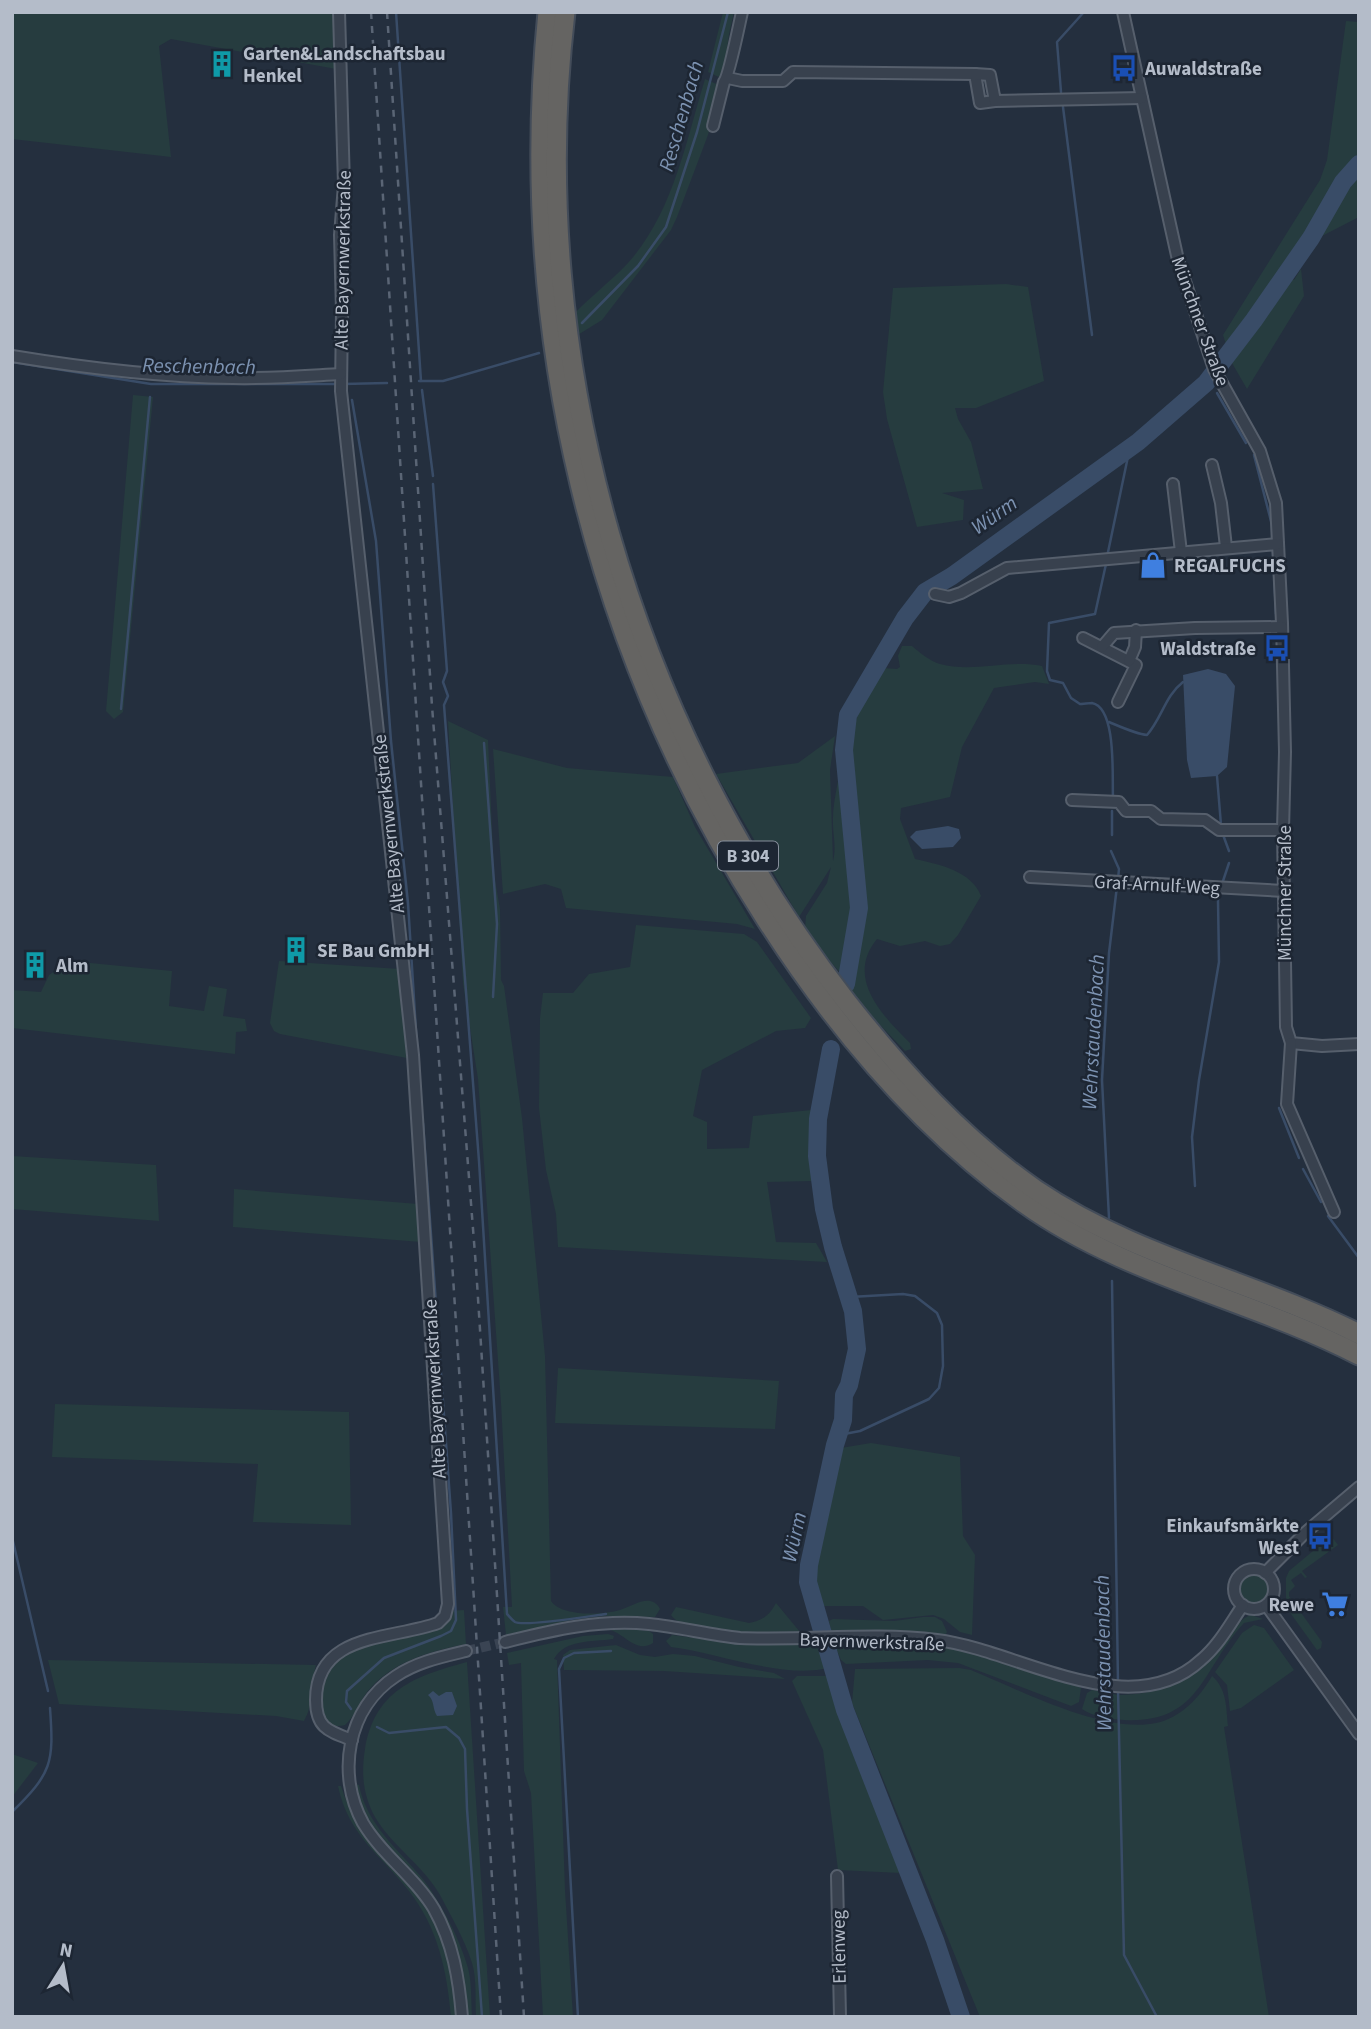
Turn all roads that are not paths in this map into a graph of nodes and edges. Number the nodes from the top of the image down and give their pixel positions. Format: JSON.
{"nodes":[{"id":1,"x":339,"y":12,"type":"edge"},
{"id":2,"x":548,"y":12,"type":"edge"},
{"id":3,"x":565,"y":12,"type":"edge"},
{"id":4,"x":742,"y":12,"type":"edge"},
{"id":5,"x":1123,"y":12,"type":"edge"},
{"id":6,"x":730,"y":58,"type":"junction"},
{"id":7,"x":728,"y":78,"type":"junction"},
{"id":8,"x":742,"y":81,"type":"junction"},
{"id":9,"x":1142,"y":98,"type":"junction"},
{"id":10,"x":713,"y":126,"type":"dead end"},
{"id":11,"x":12,"y":356,"type":"edge"},
{"id":12,"x":341,"y":382,"type":"junction"},
{"id":13,"x":1212,"y":466,"type":"dead end"},
{"id":14,"x":1173,"y":484,"type":"dead end"},
{"id":15,"x":1278,"y":544,"type":"junction"},
{"id":16,"x":1226,"y":547,"type":"junction"},
{"id":17,"x":1181,"y":552,"type":"junction"},
{"id":18,"x":935,"y":594,"type":"dead end"},
{"id":19,"x":1282,"y":627,"type":"junction"},
{"id":20,"x":1136,"y":630,"type":"junction"},
{"id":21,"x":1083,"y":638,"type":"dead end"},
{"id":22,"x":1102,"y":647,"type":"junction"},
{"id":23,"x":1129,"y":661,"type":"junction"},
{"id":24,"x":1118,"y":702,"type":"dead end"},
{"id":25,"x":1072,"y":800,"type":"dead end"},
{"id":26,"x":1283,"y":830,"type":"junction"},
{"id":27,"x":1030,"y":877,"type":"dead end"},
{"id":28,"x":1283,"y":891,"type":"junction"},
{"id":29,"x":1291,"y":1043,"type":"junction"},
{"id":30,"x":1359,"y":1044,"type":"edge"},
{"id":31,"x":1335,"y":1212,"type":"dead end"},
{"id":32,"x":1359,"y":1334,"type":"edge"},
{"id":33,"x":1359,"y":1355,"type":"edge"},
{"id":34,"x":1359,"y":1487,"type":"edge"},
{"id":35,"x":1265,"y":1573,"type":"junction"},
{"id":36,"x":1243,"y":1605,"type":"junction"},
{"id":37,"x":1266,"y":1605,"type":"junction"},
{"id":38,"x":506,"y":1642,"type":"tunnel mouth"},
{"id":39,"x":466,"y":1651,"type":"tunnel mouth"},
{"id":40,"x":1359,"y":1734,"type":"edge"},
{"id":41,"x":352,"y":1740,"type":"junction"},
{"id":42,"x":837,"y":1877,"type":"dead end"},
{"id":43,"x":462,"y":2017,"type":"edge"},
{"id":44,"x":840,"y":2017,"type":"edge"}],
"edges":[{"from":1,"to":12,"type":"street","name":"Alte Bayernwerkstraße"},
{"from":2,"to":33,"type":"highway","number":"B 304"},
{"from":3,"to":32,"type":"highway","number":"B 304"},
{"from":4,"to":6,"type":"street"},
{"from":5,"to":9,"type":"street","name":"Münchner Straße"},
{"from":6,"to":7,"type":"street"},
{"from":6,"to":8,"type":"street"},
{"from":7,"to":8,"type":"street"},
{"from":7,"to":10,"type":"street"},
{"from":8,"to":9,"type":"street"},
{"from":9,"to":15,"type":"street","name":"Münchner Straße"},
{"from":11,"to":12,"type":"street"},
{"from":12,"to":41,"type":"street","name":"Alte Bayernwerkstraße"},
{"from":13,"to":16,"type":"street"},
{"from":14,"to":17,"type":"street"},
{"from":15,"to":16,"type":"street"},
{"from":15,"to":19,"type":"street","name":"Münchner Straße"},
{"from":16,"to":17,"type":"street"},
{"from":17,"to":18,"type":"street"},
{"from":19,"to":20,"type":"street"},
{"from":19,"to":26,"type":"street","name":"Münchner Straße"},
{"from":20,"to":22,"type":"street"},
{"from":20,"to":23,"type":"street"},
{"from":21,"to":22,"type":"street"},
{"from":22,"to":23,"type":"street"},
{"from":23,"to":24,"type":"street"},
{"from":25,"to":26,"type":"street"},
{"from":26,"to":28,"type":"street","name":"Münchner Straße"},
{"from":27,"to":28,"type":"street","name":"Graf-Arnulf-Weg"},
{"from":28,"to":29,"type":"street","name":"Münchner Straße"},
{"from":29,"to":30,"type":"street"},
{"from":29,"to":31,"type":"street","name":"Münchner Straße"},
{"from":34,"to":35,"type":"street"},
{"from":35,"to":36,"type":"street"},
{"from":35,"to":37,"type":"street"},
{"from":36,"to":37,"type":"street"},
{"from":36,"to":38,"type":"street","name":"Bayernwerkstraße"},
{"from":37,"to":40,"type":"street"},
{"from":39,"to":41,"type":"street"},
{"from":41,"to":43,"type":"street"},
{"from":42,"to":44,"type":"street","name":"Erlenweg"}]}
